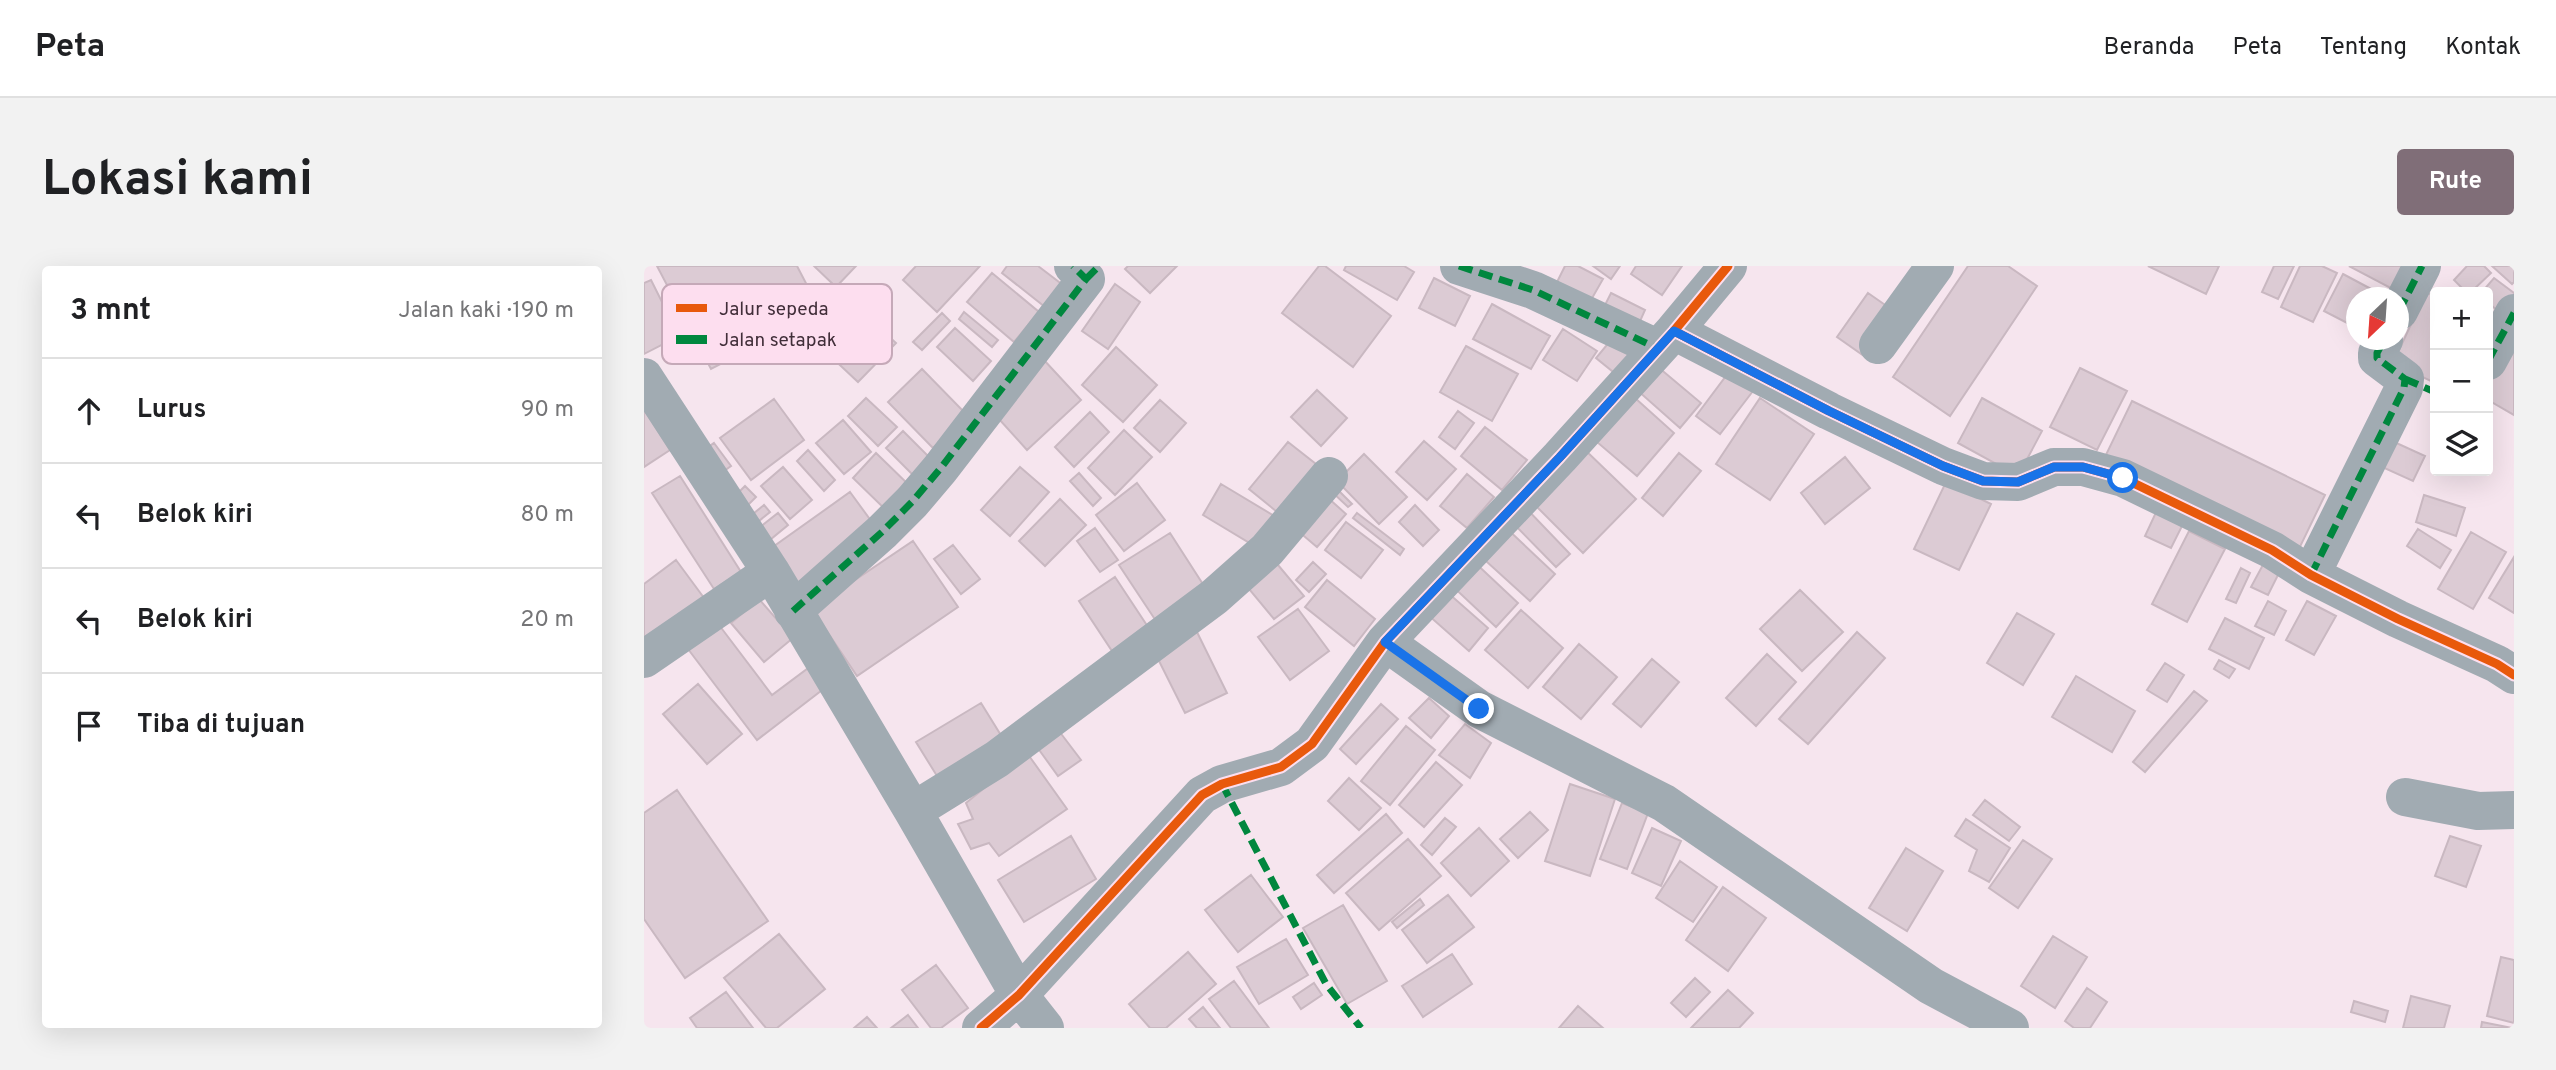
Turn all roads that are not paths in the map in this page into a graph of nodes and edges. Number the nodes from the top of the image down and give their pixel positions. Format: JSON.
{"nodes":[{"id":1,"x":1459,"y":266,"type":"edge"},
{"id":2,"x":1728,"y":266,"type":"edge"},
{"id":3,"x":1935,"y":266,"type":"edge"},
{"id":4,"x":2422,"y":266,"type":"edge"},
{"id":5,"x":1086,"y":270,"type":"edge"},
{"id":6,"x":2409,"y":291,"type":"edge"},
{"id":7,"x":2514,"y":313,"type":"edge"},
{"id":8,"x":1665,"y":340,"type":"junction"},
{"id":9,"x":1878,"y":345,"type":"dead end"},
{"id":10,"x":2379,"y":350,"type":"edge"},
{"id":11,"x":2493,"y":352,"type":"edge"},
{"id":12,"x":644,"y":377,"type":"edge"},
{"id":13,"x":2420,"y":386,"type":"edge"},
{"id":14,"x":1329,"y":476,"type":"dead end"},
{"id":15,"x":771,"y":572,"type":"junction"},
{"id":16,"x":2311,"y":575,"type":"junction"},
{"id":17,"x":793,"y":611,"type":"junction"},
{"id":18,"x":1385,"y":642,"type":"junction"},
{"id":19,"x":644,"y":659,"type":"edge"},
{"id":20,"x":2514,"y":675,"type":"edge"},
{"id":21,"x":2405,"y":797,"type":"dead end"},
{"id":22,"x":2514,"y":810,"type":"edge"},
{"id":23,"x":914,"y":811,"type":"junction"},
{"id":24,"x":1019,"y":995,"type":"junction"},
{"id":25,"x":981,"y":1028,"type":"edge"},
{"id":26,"x":1045,"y":1028,"type":"edge"},
{"id":27,"x":2010,"y":1028,"type":"edge"}],
"edges":[{"from":1,"to":8,"type":"street"},
{"from":2,"to":8,"type":"street"},
{"from":3,"to":9,"type":"street"},
{"from":4,"to":6,"type":"street"},
{"from":5,"to":17,"type":"street"},
{"from":7,"to":11,"type":"street"},
{"from":8,"to":16,"type":"street"},
{"from":8,"to":18,"type":"street"},
{"from":10,"to":13,"type":"street"},
{"from":12,"to":15,"type":"street"},
{"from":13,"to":16,"type":"street"},
{"from":14,"to":23,"type":"street"},
{"from":15,"to":17,"type":"street"},
{"from":15,"to":19,"type":"street"},
{"from":16,"to":20,"type":"street"},
{"from":17,"to":23,"type":"street"},
{"from":18,"to":24,"type":"street"},
{"from":18,"to":27,"type":"street"},
{"from":21,"to":22,"type":"street"},
{"from":23,"to":24,"type":"street"},
{"from":24,"to":25,"type":"street"},
{"from":24,"to":26,"type":"street"}]}
